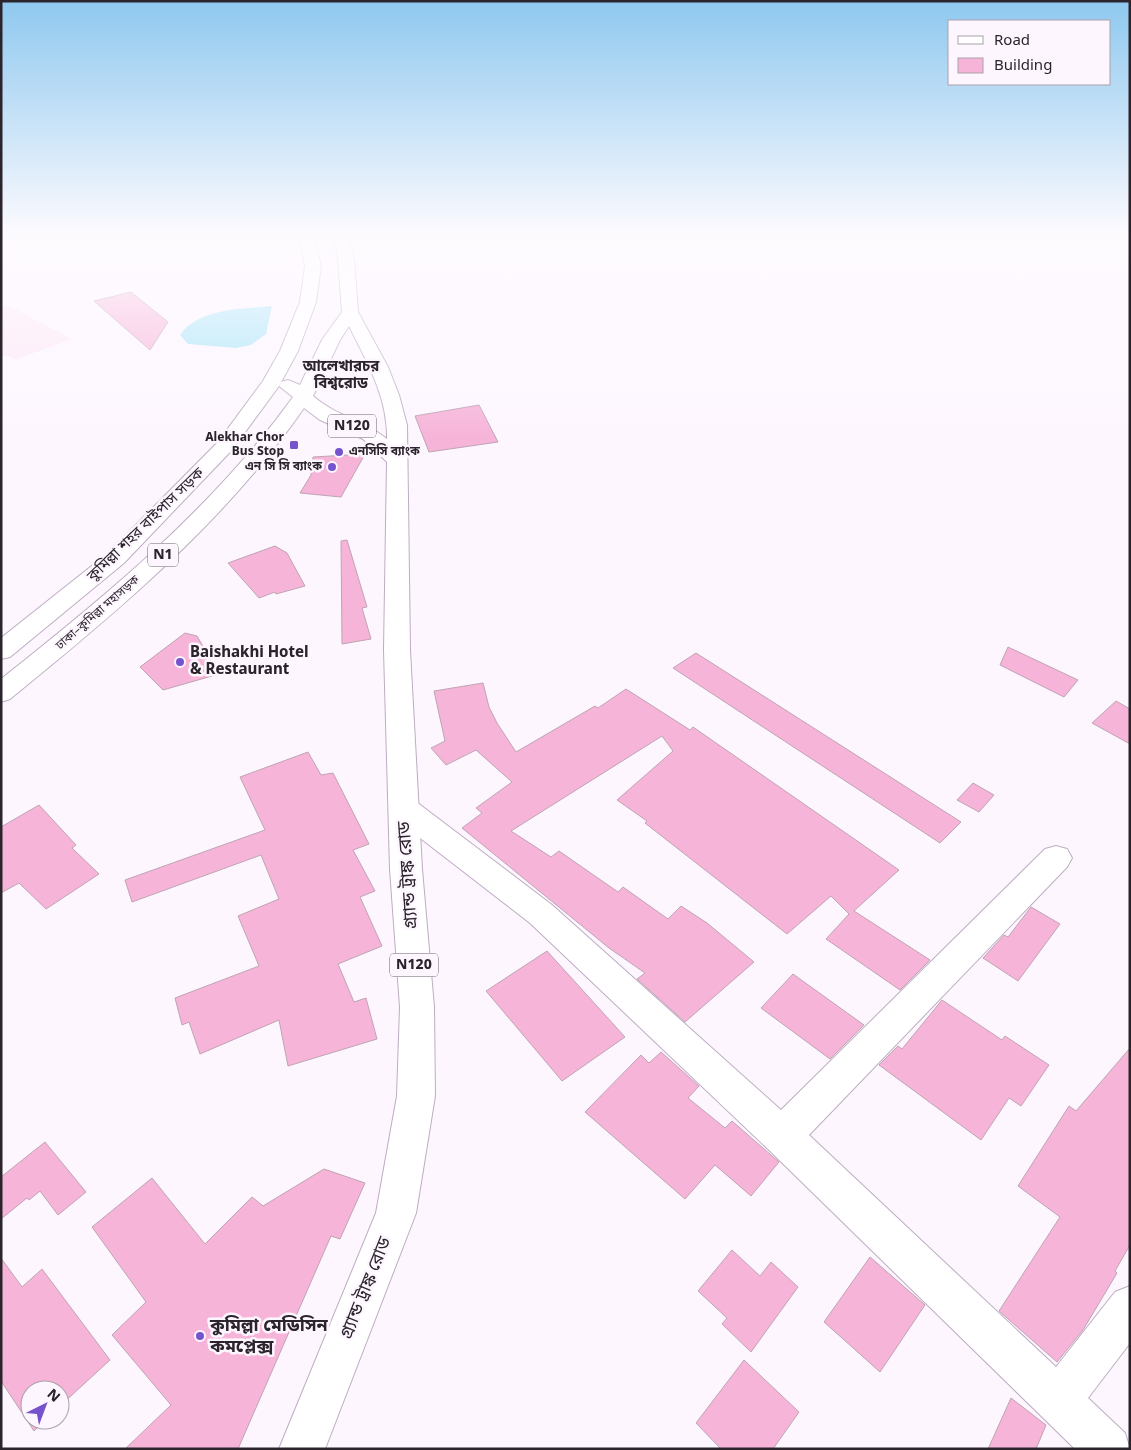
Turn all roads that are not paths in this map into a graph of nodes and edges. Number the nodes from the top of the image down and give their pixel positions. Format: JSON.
{"nodes":[{"id":1,"x":308,"y":303,"type":"edge"},
{"id":2,"x":349,"y":304,"type":"joint"},
{"id":3,"x":289,"y":352,"type":"junction"},
{"id":4,"x":323,"y":353,"type":"junction"},
{"id":5,"x":272,"y":382,"type":"junction"},
{"id":6,"x":304,"y":395,"type":"junction"},
{"id":7,"x":396,"y":424,"type":"junction"},
{"id":8,"x":363,"y":431,"type":"junction"},
{"id":9,"x":397,"y":462,"type":"junction"},
{"id":10,"x":1,"y":651,"type":"edge"},
{"id":11,"x":1,"y":693,"type":"edge"},
{"id":12,"x":404,"y":809,"type":"junction"},
{"id":13,"x":1056,"y":858,"type":"dead end"},
{"id":14,"x":782,"y":1136,"type":"junction"},
{"id":15,"x":1130,"y":1307,"type":"edge"},
{"id":16,"x":1058,"y":1401,"type":"junction"},
{"id":17,"x":302,"y":1449,"type":"edge"},
{"id":18,"x":1109,"y":1449,"type":"edge"}],
"edges":[{"from":1,"to":3,"type":"main road","number":"N1"},
{"from":2,"to":4,"type":"main road","name":"ঢাকা–কুমিল্লা মহাসড়ক"},
{"from":2,"to":7,"type":"main road","name":"গ্র্যান্ড ট্রাঙ্ক রোড","number":"N120"},
{"from":3,"to":4,"type":"main road"},
{"from":3,"to":5,"type":"main road","number":"N1"},
{"from":4,"to":6,"type":"main road","name":"ঢাকা–কুমিল্লা মহাসড়ক"},
{"from":5,"to":6,"type":"main road","number":"N120"},
{"from":5,"to":10,"type":"main road","name":"কুমিল্লা শহর বাইপাস সড়ক","number":"N1"},
{"from":6,"to":8,"type":"main road","number":"N120"},
{"from":6,"to":11,"type":"main road","name":"ঢাকা–কুমিল্লা মহাসড়ক","number":"N1"},
{"from":7,"to":8,"type":"main road"},
{"from":7,"to":9,"type":"main road","name":"গ্র্যান্ড ট্রাঙ্ক রোড","number":"N120"},
{"from":8,"to":9,"type":"main road","number":"N120"},
{"from":9,"to":12,"type":"main road","name":"গ্র্যান্ড ট্রাঙ্ক রোড","number":"N120"},
{"from":12,"to":14,"type":"main road"},
{"from":12,"to":17,"type":"main road","name":"গ্র্যান্ড ট্রাঙ্ক রোড","number":"N120"},
{"from":13,"to":14,"type":"main road"},
{"from":14,"to":16,"type":"main road"},
{"from":15,"to":16,"type":"main road"},
{"from":16,"to":18,"type":"main road"}]}
